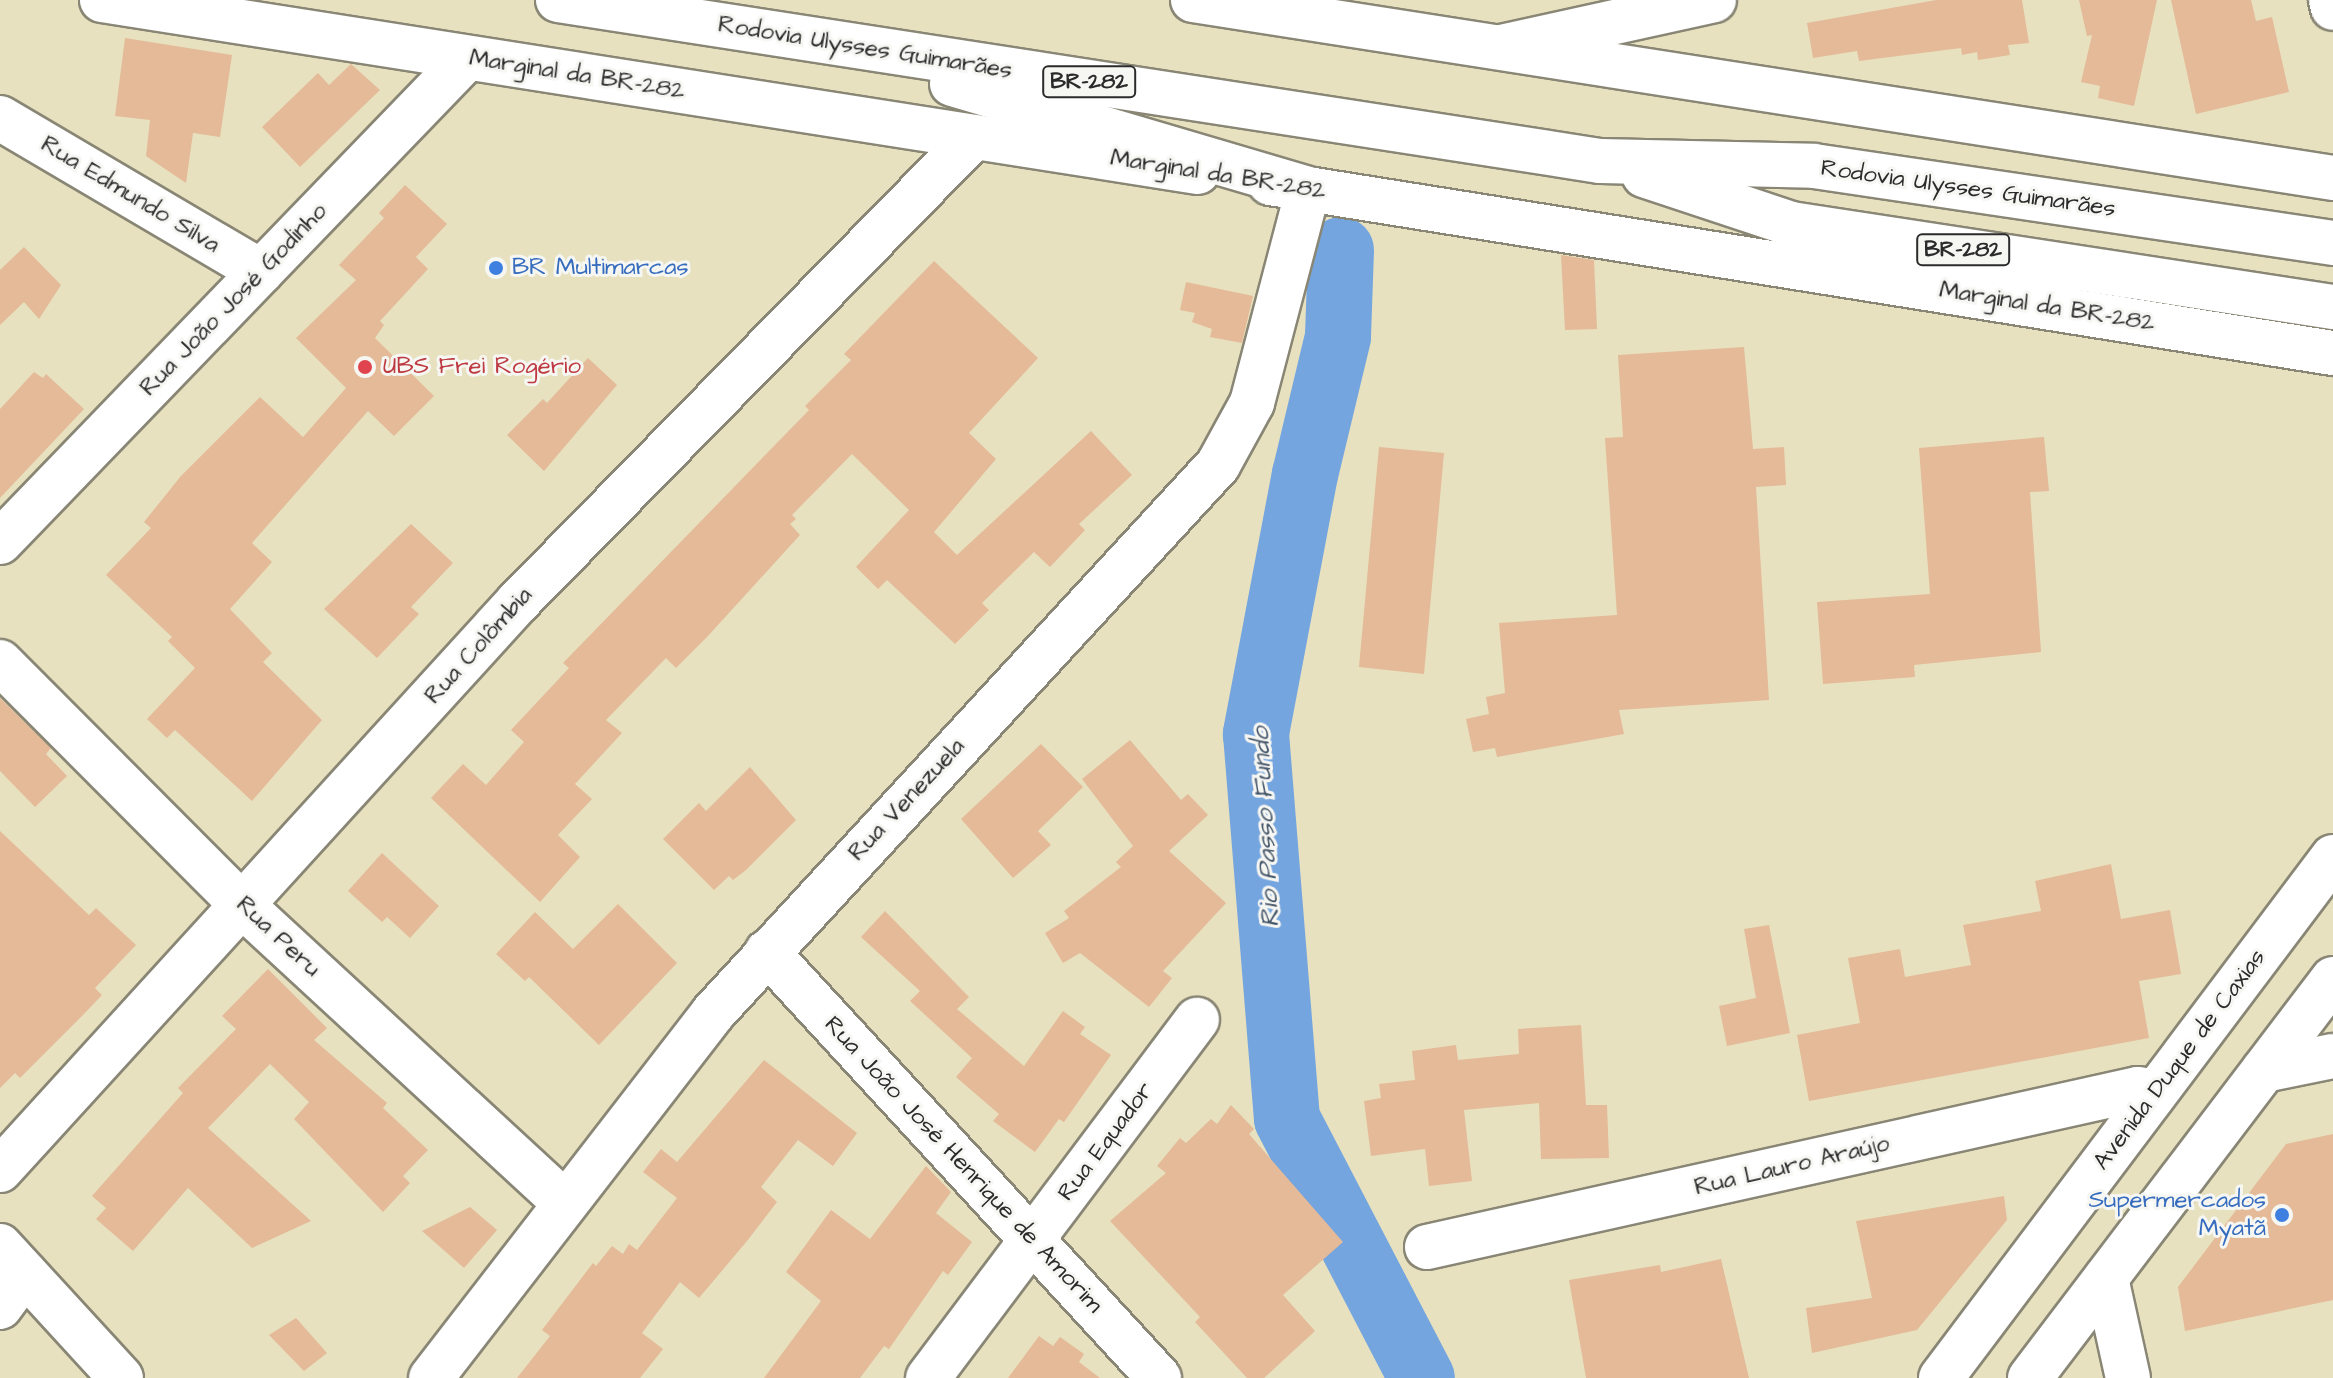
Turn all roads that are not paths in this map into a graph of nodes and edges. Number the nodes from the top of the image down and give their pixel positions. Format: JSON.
{"nodes":[{"id":1,"x":102,"y":0,"type":"edge"},
{"id":2,"x":558,"y":0,"type":"edge"},
{"id":3,"x":1193,"y":0,"type":"edge"},
{"id":4,"x":1714,"y":0,"type":"edge"},
{"id":5,"x":2331,"y":0,"type":"edge"},
{"id":6,"x":2333,"y":8,"type":"edge"},
{"id":7,"x":785,"y":35,"type":"junction"},
{"id":8,"x":1498,"y":47,"type":"junction"},
{"id":9,"x":467,"y":58,"type":"junction"},
{"id":10,"x":0,"y":118,"type":"edge"},
{"id":11,"x":974,"y":137,"type":"junction"},
{"id":12,"x":1600,"y":161,"type":"junction"},
{"id":13,"x":2333,"y":178,"type":"edge"},
{"id":14,"x":1308,"y":189,"type":"junction"},
{"id":15,"x":2333,"y":243,"type":"edge"},
{"id":16,"x":261,"y":272,"type":"junction"},
{"id":17,"x":2333,"y":307,"type":"edge"},
{"id":18,"x":2333,"y":353,"type":"edge"},
{"id":19,"x":0,"y":542,"type":"edge"},
{"id":20,"x":0,"y":662,"type":"edge"},
{"id":21,"x":2333,"y":857,"type":"edge"},
{"id":22,"x":243,"y":906,"type":"junction"},
{"id":23,"x":767,"y":952,"type":"junction"},
{"id":24,"x":2333,"y":979,"type":"edge"},
{"id":25,"x":1197,"y":1020,"type":"dead end"},
{"id":26,"x":2333,"y":1056,"type":"edge"},
{"id":27,"x":2264,"y":1070,"type":"junction"},
{"id":28,"x":2156,"y":1092,"type":"junction"},
{"id":29,"x":0,"y":1170,"type":"edge"},
{"id":30,"x":565,"y":1203,"type":"junction"},
{"id":31,"x":1032,"y":1240,"type":"junction"},
{"id":32,"x":1427,"y":1247,"type":"dead end"},
{"id":33,"x":8,"y":1275,"type":"edge"},
{"id":34,"x":2106,"y":1278,"type":"junction"},
{"id":35,"x":121,"y":1378,"type":"edge"},
{"id":36,"x":431,"y":1378,"type":"edge"},
{"id":37,"x":928,"y":1378,"type":"edge"},
{"id":38,"x":1159,"y":1378,"type":"edge"},
{"id":39,"x":1941,"y":1378,"type":"edge"},
{"id":40,"x":2030,"y":1378,"type":"edge"},
{"id":41,"x":2128,"y":1378,"type":"edge"}],
"edges":[{"from":1,"to":9,"type":"main road","name":"Marginal da BR-282"},
{"from":2,"to":7,"type":"main road","name":"Rodovia Ulysses Guimarães","number":"BR-282"},
{"from":3,"to":8,"type":"main road"},
{"from":4,"to":8,"type":"main road"},
{"from":5,"to":6,"type":"main road"},
{"from":7,"to":12,"type":"main road","name":"Rodovia Ulysses Guimarães","number":"BR-282"},
{"from":7,"to":14,"type":"main road"},
{"from":8,"to":13,"type":"main road"},
{"from":9,"to":11,"type":"main road","name":"Marginal da BR-282"},
{"from":9,"to":16,"type":"main road","name":"Rua João José Godinho"},
{"from":10,"to":16,"type":"main road","name":"Rua Edmundo Silva"},
{"from":11,"to":14,"type":"main road","name":"Marginal da BR-282"},
{"from":11,"to":22,"type":"main road","name":"Rua Colômbia"},
{"from":12,"to":15,"type":"main road","name":"Rodovia Ulysses Guimarães","number":"BR-282"},
{"from":12,"to":17,"type":"main road","name":"Rodovia Ulysses Guimarães","number":"BR-282"},
{"from":14,"to":18,"type":"main road","name":"Marginal da BR-282"},
{"from":14,"to":23,"type":"main road","name":"Rua Venezuela"},
{"from":16,"to":19,"type":"main road","name":"Rua João José Godinho"},
{"from":20,"to":22,"type":"main road","name":"Rua Peru"},
{"from":21,"to":28,"type":"main road","name":"Avenida Duque de Caxias"},
{"from":22,"to":29,"type":"main road","name":"Rua Colômbia"},
{"from":22,"to":30,"type":"main road","name":"Rua Peru"},
{"from":23,"to":30,"type":"main road","name":"Rua Venezuela"},
{"from":23,"to":31,"type":"main road","name":"Rua João José Henrique de Amorim"},
{"from":24,"to":27,"type":"main road"},
{"from":25,"to":31,"type":"main road","name":"Rua Equador"},
{"from":26,"to":27,"type":"main road"},
{"from":27,"to":34,"type":"main road"},
{"from":28,"to":32,"type":"main road","name":"Rua Lauro Araújo"},
{"from":28,"to":39,"type":"main road","name":"Avenida Duque de Caxias"},
{"from":30,"to":36,"type":"main road","name":"Rua Venezuela"},
{"from":31,"to":37,"type":"main road","name":"Rua Equador"},
{"from":31,"to":38,"type":"main road","name":"Rua João José Henrique de Amorim"},
{"from":33,"to":35,"type":"main road"},
{"from":34,"to":40,"type":"main road"},
{"from":34,"to":41,"type":"main road"}]}
